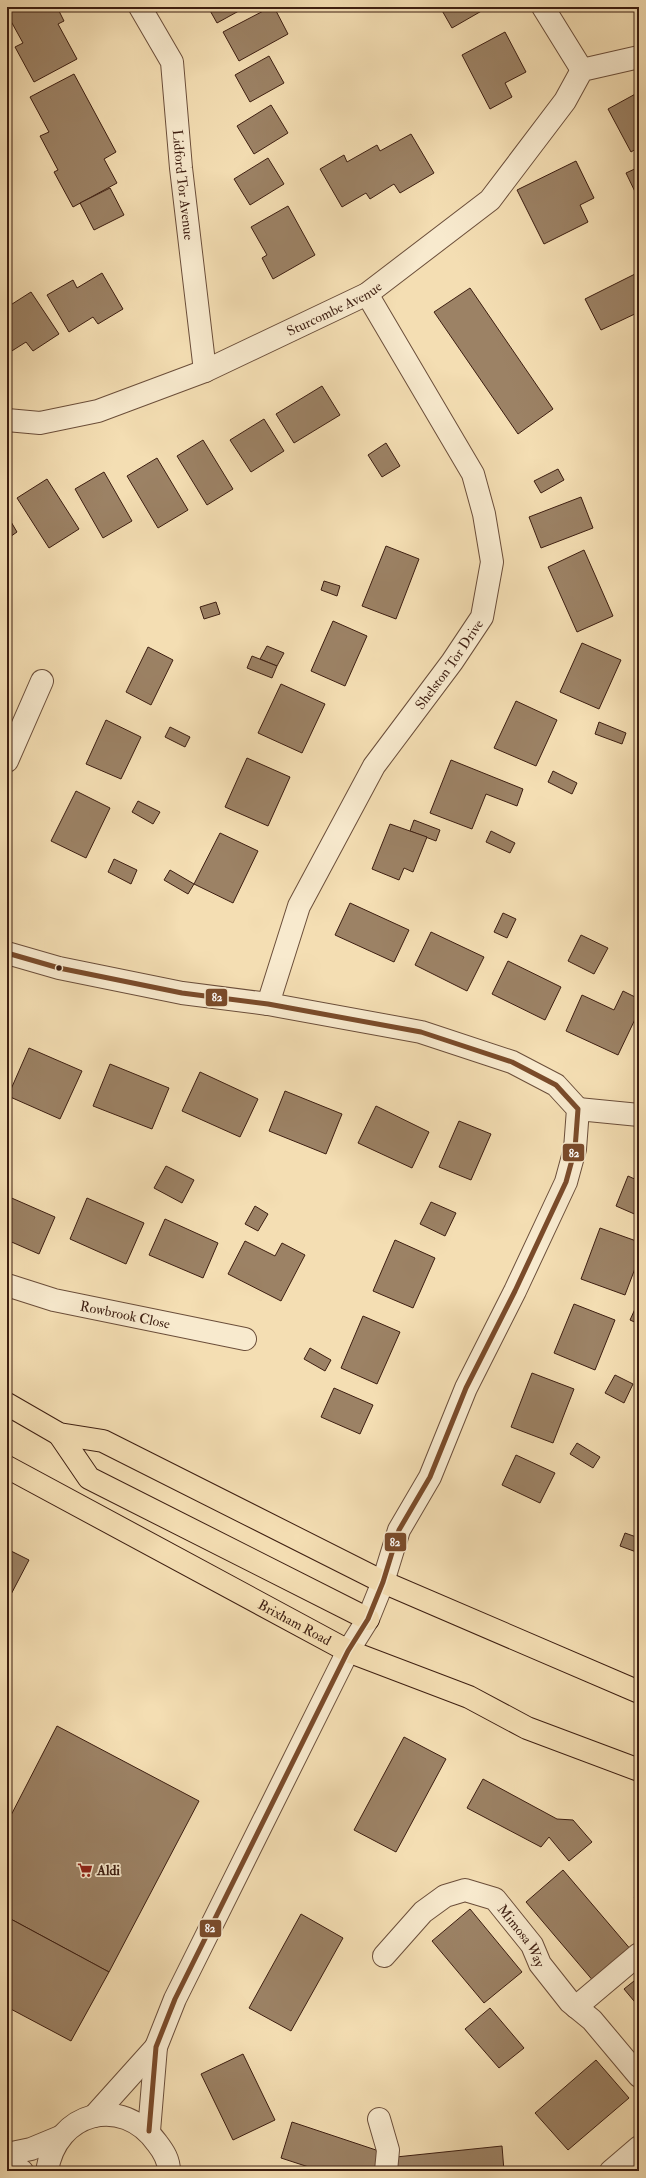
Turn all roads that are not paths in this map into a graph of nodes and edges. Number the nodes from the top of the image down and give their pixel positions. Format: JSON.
{"nodes":[{"id":1,"x":140,"y":7,"type":"edge"},
{"id":2,"x":543,"y":7,"type":"edge"},
{"id":3,"x":639,"y":57,"type":"edge"},
{"id":4,"x":582,"y":70,"type":"junction"},
{"id":5,"x":367,"y":294,"type":"junction"},
{"id":6,"x":205,"y":371,"type":"junction"},
{"id":7,"x":7,"y":420,"type":"edge"},
{"id":8,"x":42,"y":681,"type":"dead end"},
{"id":9,"x":7,"y":762,"type":"edge"},
{"id":10,"x":7,"y":953,"type":"edge"},
{"id":11,"x":268,"y":1004,"type":"junction"},
{"id":12,"x":578,"y":1109,"type":"junction"},
{"id":13,"x":639,"y":1115,"type":"edge"},
{"id":14,"x":7,"y":1285,"type":"edge"},
{"id":15,"x":245,"y":1339,"type":"dead end"},
{"id":16,"x":7,"y":1404,"type":"edge"},
{"id":17,"x":59,"y":1434,"type":"junction"},
{"id":18,"x":7,"y":1466,"type":"edge"},
{"id":19,"x":383,"y":1582,"type":"junction"},
{"id":20,"x":368,"y":1619,"type":"junction"},
{"id":21,"x":348,"y":1650,"type":"junction"},
{"id":22,"x":639,"y":1692,"type":"edge"},
{"id":23,"x":639,"y":1770,"type":"edge"},
{"id":24,"x":639,"y":1954,"type":"edge"},
{"id":25,"x":384,"y":1956,"type":"dead end"},
{"id":26,"x":576,"y":2007,"type":"junction"},
{"id":27,"x":156,"y":2047,"type":"junction"},
{"id":28,"x":639,"y":2076,"type":"edge"},
{"id":29,"x":94,"y":2116,"type":"junction"},
{"id":30,"x":379,"y":2119,"type":"dead end"},
{"id":31,"x":149,"y":2131,"type":"junction"},
{"id":32,"x":60,"y":2137,"type":"junction"},
{"id":33,"x":639,"y":2147,"type":"edge"},
{"id":34,"x":7,"y":2154,"type":"edge"},
{"id":35,"x":7,"y":2159,"type":"edge"},
{"id":36,"x":172,"y":2169,"type":"edge"},
{"id":37,"x":22,"y":2171,"type":"edge"},
{"id":38,"x":47,"y":2171,"type":"edge"},
{"id":39,"x":386,"y":2171,"type":"edge"},
{"id":40,"x":611,"y":2171,"type":"edge"}],
"edges":[{"from":1,"to":6,"type":"street","name":"Lidford Tor Avenue"},
{"from":2,"to":4,"type":"street"},
{"from":3,"to":4,"type":"street"},
{"from":4,"to":5,"type":"street","name":"Sturcombe Avenue"},
{"from":5,"to":6,"type":"street","name":"Sturcombe Avenue"},
{"from":5,"to":11,"type":"street","name":"Shelston Tor Drive"},
{"from":6,"to":7,"type":"street","name":"Sturcombe Avenue"},
{"from":8,"to":9,"type":"street"},
{"from":10,"to":11,"type":"street"},
{"from":11,"to":12,"type":"street"},
{"from":12,"to":13,"type":"street"},
{"from":12,"to":19,"type":"street"},
{"from":14,"to":15,"type":"street","name":"Rowbrook Close"},
{"from":16,"to":17,"type":"main road"},
{"from":17,"to":19,"type":"main road"},
{"from":17,"to":20,"type":"main road"},
{"from":18,"to":21,"type":"main road","name":"Brixham Road"},
{"from":19,"to":20,"type":"street"},
{"from":19,"to":22,"type":"main road"},
{"from":20,"to":21,"type":"street"},
{"from":21,"to":23,"type":"main road","name":"Brixham Road"},
{"from":21,"to":27,"type":"street"},
{"from":24,"to":26,"type":"street"},
{"from":25,"to":26,"type":"street","name":"Mimosa Way"},
{"from":26,"to":28,"type":"street","name":"Mimosa Way"},
{"from":27,"to":29,"type":"street"},
{"from":27,"to":31,"type":"street"},
{"from":29,"to":31,"type":"street"},
{"from":29,"to":32,"type":"street"},
{"from":30,"to":39,"type":"street"},
{"from":31,"to":36,"type":"street"},
{"from":32,"to":34,"type":"street"},
{"from":32,"to":38,"type":"street"},
{"from":33,"to":40,"type":"street"},
{"from":35,"to":37,"type":"street"}]}
